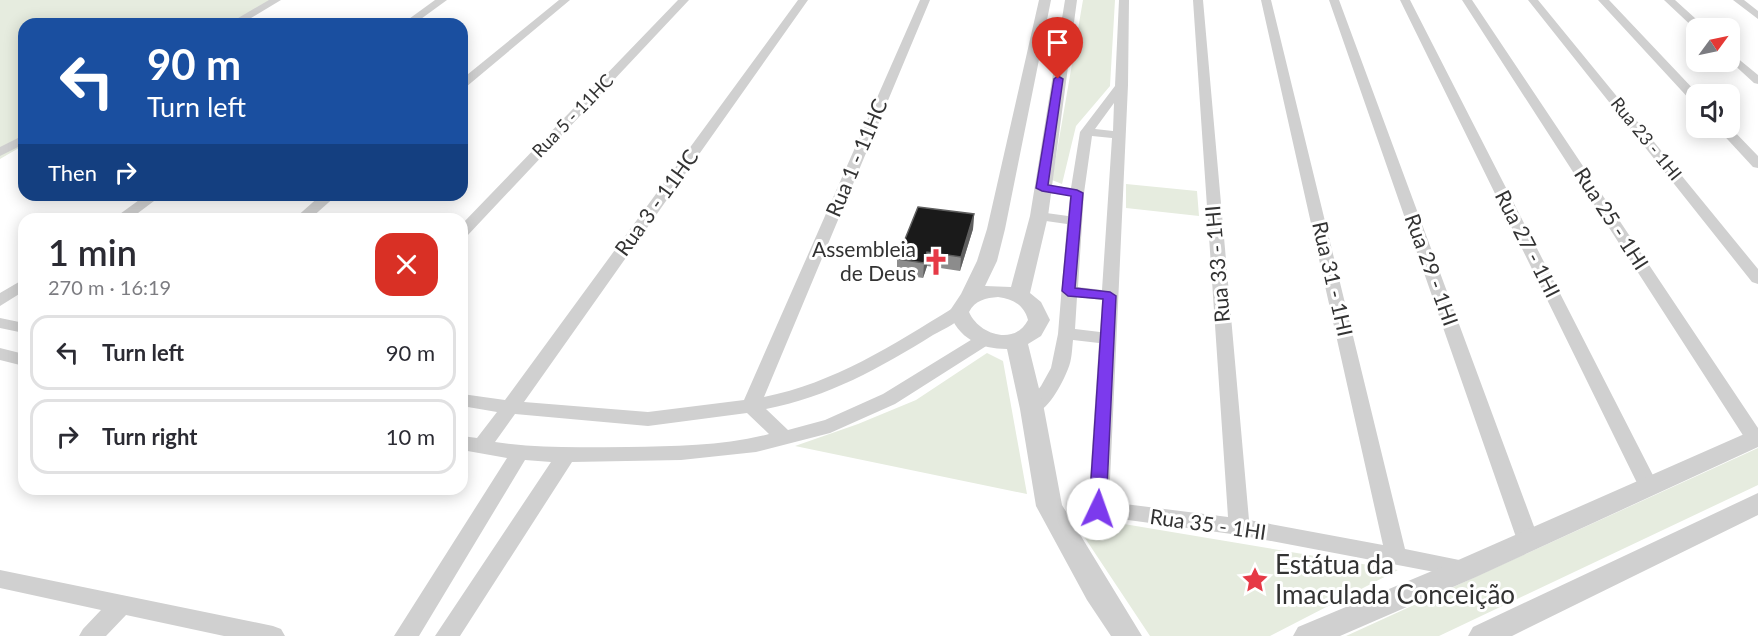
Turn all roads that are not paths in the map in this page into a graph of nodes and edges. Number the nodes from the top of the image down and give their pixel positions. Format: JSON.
{"nodes":[{"id":1,"x":276,"y":0,"type":"edge"},
{"id":2,"x":442,"y":0,"type":"edge"},
{"id":3,"x":565,"y":0,"type":"edge"},
{"id":4,"x":684,"y":0,"type":"edge"},
{"id":5,"x":803,"y":0,"type":"edge"},
{"id":6,"x":925,"y":0,"type":"edge"},
{"id":7,"x":1045,"y":0,"type":"edge"},
{"id":8,"x":1071,"y":0,"type":"edge"},
{"id":9,"x":1124,"y":0,"type":"edge"},
{"id":10,"x":1197,"y":0,"type":"edge"},
{"id":11,"x":1266,"y":0,"type":"edge"},
{"id":12,"x":1334,"y":0,"type":"edge"},
{"id":13,"x":1405,"y":0,"type":"edge"},
{"id":14,"x":1467,"y":0,"type":"edge"},
{"id":15,"x":1533,"y":0,"type":"edge"},
{"id":16,"x":1603,"y":0,"type":"edge"},
{"id":17,"x":1669,"y":0,"type":"edge"},
{"id":18,"x":1738,"y":0,"type":"edge"},
{"id":19,"x":1758,"y":16,"type":"edge"},
{"id":20,"x":244,"y":18,"type":"edge"},
{"id":21,"x":416,"y":18,"type":"edge"},
{"id":22,"x":1690,"y":18,"type":"edge"},
{"id":23,"x":1035,"y":51,"type":"junction"},
{"id":24,"x":1064,"y":55,"type":"junction"},
{"id":25,"x":1740,"y":64,"type":"edge"},
{"id":26,"x":1031,"y":73,"type":"junction"},
{"id":27,"x":1059,"y":76,"type":"junction"},
{"id":28,"x":468,"y":80,"type":"edge"},
{"id":29,"x":1758,"y":81,"type":"edge"},
{"id":30,"x":1122,"y":85,"type":"junction"},
{"id":31,"x":1686,"y":88,"type":"edge"},
{"id":32,"x":1086,"y":132,"type":"junction"},
{"id":33,"x":1119,"y":135,"type":"junction"},
{"id":34,"x":1733,"y":138,"type":"edge"},
{"id":35,"x":18,"y":142,"type":"edge"},
{"id":36,"x":0,"y":152,"type":"edge"},
{"id":37,"x":1758,"y":164,"type":"edge"},
{"id":38,"x":1042,"y":188,"type":"junction"},
{"id":39,"x":1077,"y":193,"type":"junction"},
{"id":40,"x":146,"y":201,"type":"edge"},
{"id":41,"x":323,"y":201,"type":"edge"},
{"id":42,"x":129,"y":213,"type":"edge"},
{"id":43,"x":308,"y":213,"type":"edge"},
{"id":44,"x":1039,"y":216,"type":"junction"},
{"id":45,"x":1075,"y":221,"type":"junction"},
{"id":46,"x":468,"y":227,"type":"edge"},
{"id":47,"x":1758,"y":279,"type":"edge"},
{"id":48,"x":18,"y":288,"type":"edge"},
{"id":49,"x":1068,"y":291,"type":"junction"},
{"id":50,"x":1019,"y":295,"type":"junction"},
{"id":51,"x":1110,"y":296,"type":"junction"},
{"id":52,"x":0,"y":301,"type":"edge"},
{"id":53,"x":964,"y":305,"type":"junction"},
{"id":54,"x":0,"y":323,"type":"edge"},
{"id":55,"x":18,"y":327,"type":"edge"},
{"id":56,"x":1066,"y":334,"type":"junction"},
{"id":57,"x":1107,"y":338,"type":"junction"},
{"id":58,"x":985,"y":339,"type":"junction"},
{"id":59,"x":1016,"y":340,"type":"junction"},
{"id":60,"x":0,"y":354,"type":"edge"},
{"id":61,"x":18,"y":358,"type":"edge"},
{"id":62,"x":468,"y":401,"type":"edge"},
{"id":63,"x":751,"y":406,"type":"junction"},
{"id":64,"x":510,"y":407,"type":"junction"},
{"id":65,"x":1032,"y":409,"type":"junction"},
{"id":66,"x":784,"y":437,"type":"junction"},
{"id":67,"x":1756,"y":437,"type":"edge"},
{"id":68,"x":468,"y":444,"type":"edge"},
{"id":69,"x":482,"y":446,"type":"junction"},
{"id":70,"x":520,"y":453,"type":"junction"},
{"id":71,"x":566,"y":455,"type":"junction"},
{"id":72,"x":1649,"y":487,"type":"junction"},
{"id":73,"x":1758,"y":503,"type":"edge"},
{"id":74,"x":1239,"y":527,"type":"junction"},
{"id":75,"x":1528,"y":540,"type":"junction"},
{"id":76,"x":1397,"y":558,"type":"junction"},
{"id":77,"x":1466,"y":569,"type":"junction"},
{"id":78,"x":0,"y":579,"type":"edge"},
{"id":79,"x":120,"y":606,"type":"junction"},
{"id":80,"x":91,"y":636,"type":"edge"},
{"id":81,"x":273,"y":636,"type":"edge"},
{"id":82,"x":406,"y":636,"type":"edge"},
{"id":83,"x":447,"y":636,"type":"edge"},
{"id":84,"x":1127,"y":636,"type":"edge"},
{"id":85,"x":1308,"y":636,"type":"edge"},
{"id":86,"x":1483,"y":636,"type":"edge"}],
"edges":[{"from":1,"to":20,"type":"street"},
{"from":2,"to":21,"type":"street"},
{"from":3,"to":28,"type":"street"},
{"from":4,"to":46,"type":"street","name":"Rua 5 - 11HC"},
{"from":5,"to":64,"type":"street","name":"Rua 3 - 11HC"},
{"from":6,"to":63,"type":"street","name":"Rua 1 - 11HC"},
{"from":7,"to":23,"type":"street"},
{"from":8,"to":24,"type":"street"},
{"from":9,"to":30,"type":"street","name":"Rua 35 - 1HI"},
{"from":10,"to":74,"type":"street","name":"Rua 33 - 1HI"},
{"from":11,"to":76,"type":"street","name":"Rua 31 - 1HI"},
{"from":12,"to":75,"type":"street","name":"Rua 29 - 1HI"},
{"from":13,"to":72,"type":"street","name":"Rua 27 - 1HI"},
{"from":14,"to":67,"type":"street","name":"Rua 25 - 1HI"},
{"from":15,"to":47,"type":"street","name":"Rua 23 - 1HI"},
{"from":16,"to":31,"type":"street"},
{"from":17,"to":22,"type":"street"},
{"from":18,"to":19,"type":"street"},
{"from":23,"to":24,"type":"street"},
{"from":23,"to":26,"type":"street"},
{"from":24,"to":27,"type":"street"},
{"from":25,"to":29,"type":"street"},
{"from":26,"to":27,"type":"street"},
{"from":26,"to":53,"type":"street"},
{"from":27,"to":38,"type":"street"},
{"from":30,"to":32,"type":"street"},
{"from":30,"to":33,"type":"street","name":"Rua 35 - 1HI"},
{"from":32,"to":33,"type":"street"},
{"from":32,"to":39,"type":"street"},
{"from":33,"to":51,"type":"street","name":"Rua 35 - 1HI"},
{"from":34,"to":37,"type":"street"},
{"from":35,"to":36,"type":"street"},
{"from":38,"to":39,"type":"street"},
{"from":38,"to":44,"type":"street"},
{"from":39,"to":45,"type":"street"},
{"from":40,"to":42,"type":"street"},
{"from":41,"to":43,"type":"street"},
{"from":44,"to":45,"type":"street"},
{"from":44,"to":50,"type":"street"},
{"from":45,"to":49,"type":"street"},
{"from":48,"to":52,"type":"street"},
{"from":49,"to":51,"type":"street"},
{"from":49,"to":56,"type":"street"},
{"from":50,"to":53,"type":"street"},
{"from":50,"to":59,"type":"street"},
{"from":51,"to":57,"type":"street","name":"Rua 35 - 1HI"},
{"from":53,"to":58,"type":"street"},
{"from":53,"to":63,"type":"street"},
{"from":54,"to":55,"type":"street"},
{"from":56,"to":57,"type":"street"},
{"from":56,"to":65,"type":"street"},
{"from":57,"to":74,"type":"street","name":"Rua 35 - 1HI"},
{"from":58,"to":59,"type":"street"},
{"from":58,"to":66,"type":"street"},
{"from":59,"to":65,"type":"street"},
{"from":60,"to":61,"type":"street"},
{"from":62,"to":64,"type":"street"},
{"from":63,"to":64,"type":"street"},
{"from":63,"to":66,"type":"street"},
{"from":64,"to":69,"type":"street","name":"Rua 3 - 11HC"},
{"from":65,"to":84,"type":"street"},
{"from":66,"to":71,"type":"street"},
{"from":67,"to":72,"type":"street"},
{"from":68,"to":69,"type":"street"},
{"from":69,"to":70,"type":"street"},
{"from":70,"to":71,"type":"street"},
{"from":70,"to":82,"type":"street"},
{"from":71,"to":83,"type":"street"},
{"from":72,"to":75,"type":"street"},
{"from":73,"to":86,"type":"street"},
{"from":74,"to":76,"type":"street","name":"Rua 35 - 1HI"},
{"from":75,"to":77,"type":"street"},
{"from":76,"to":77,"type":"street","name":"Rua 35 - 1HI"},
{"from":77,"to":85,"type":"street"},
{"from":78,"to":79,"type":"street"},
{"from":79,"to":80,"type":"street"},
{"from":79,"to":81,"type":"street"}]}
